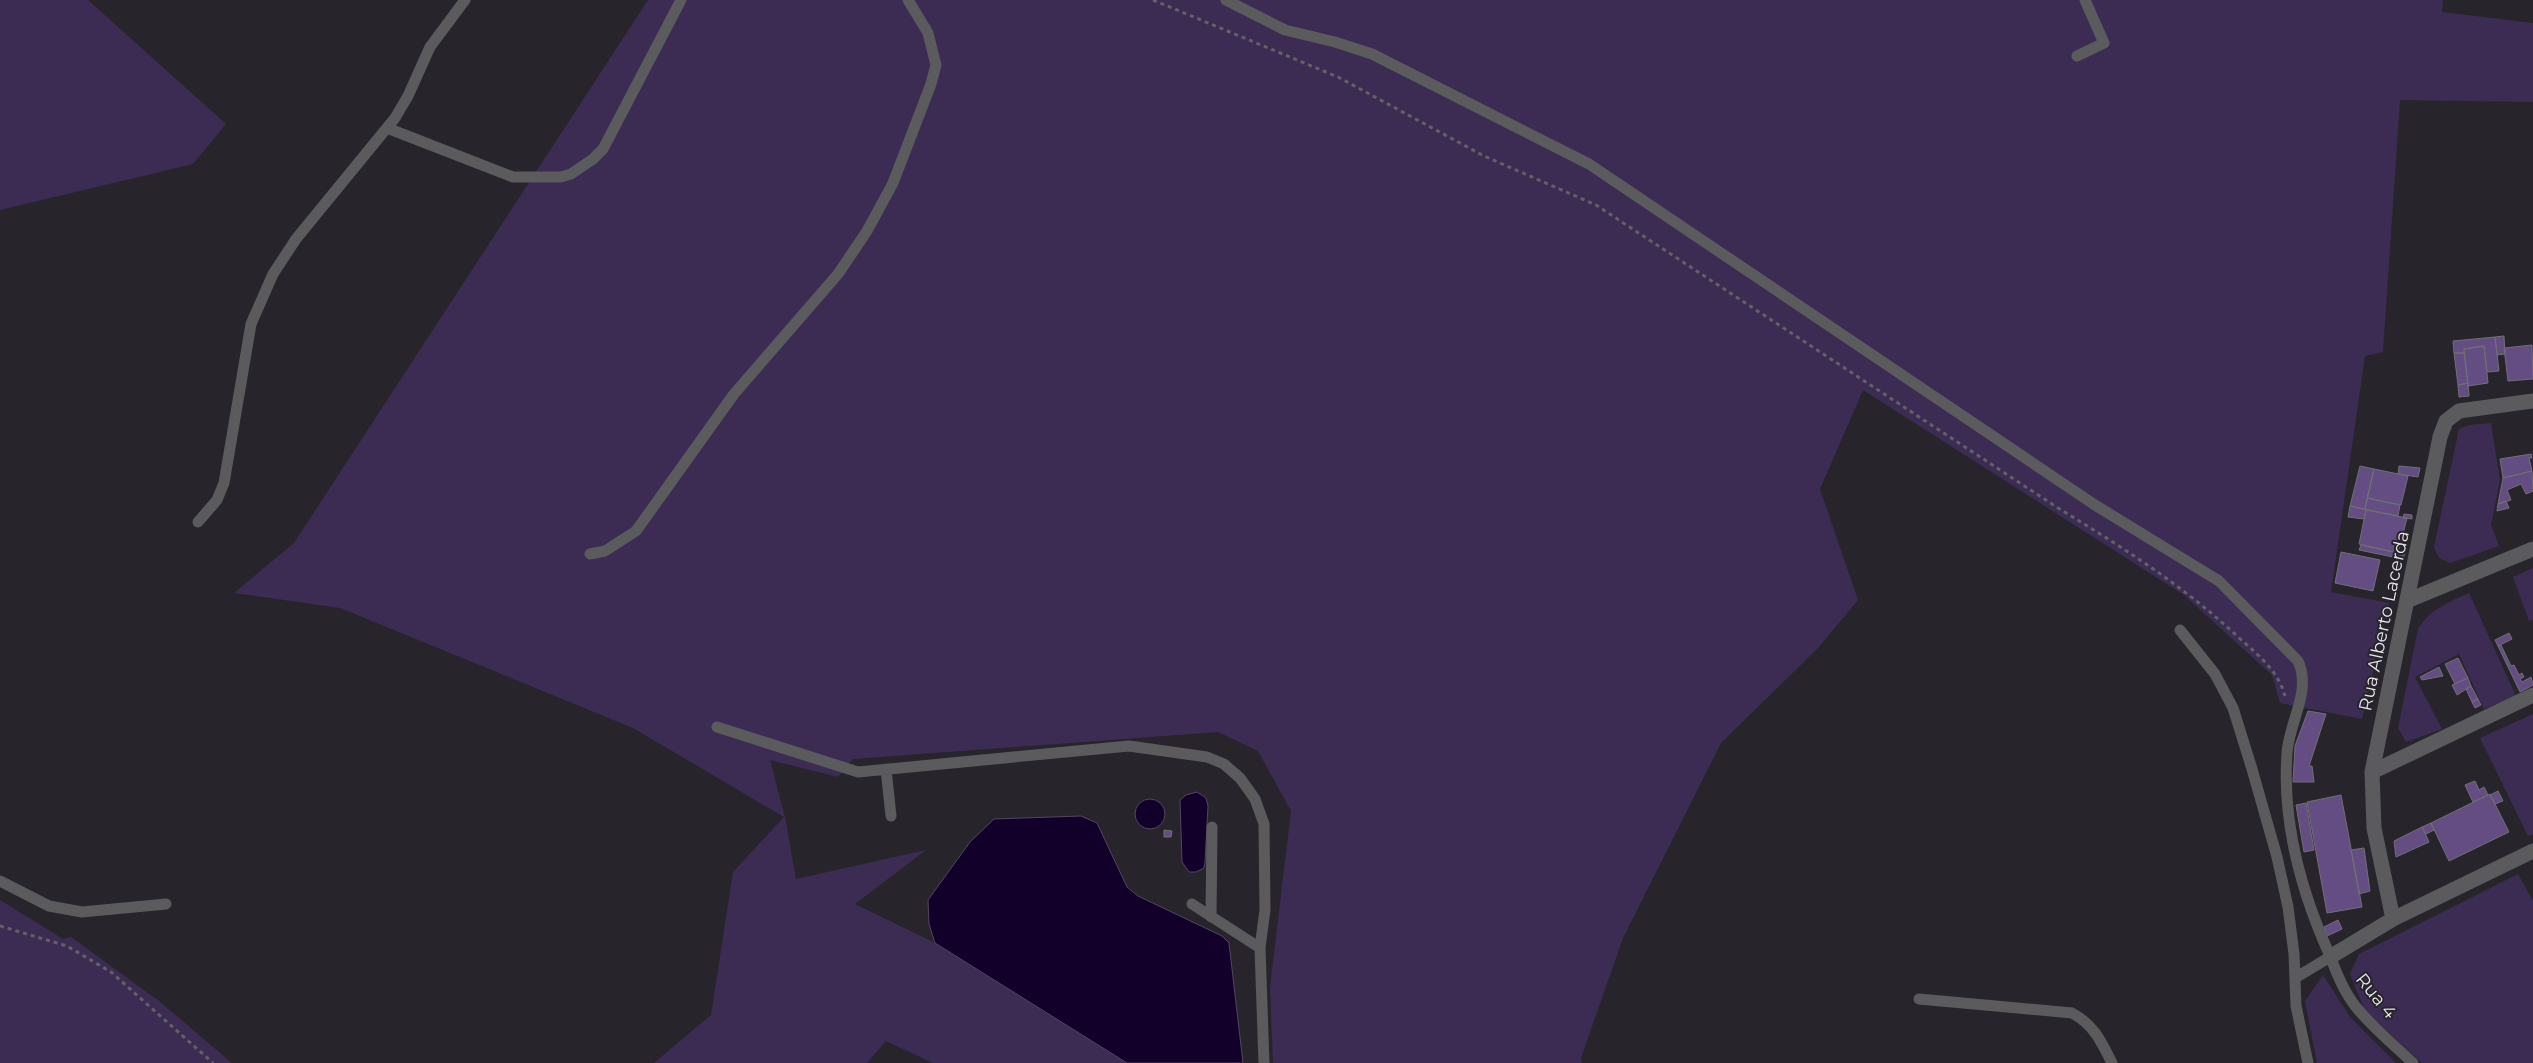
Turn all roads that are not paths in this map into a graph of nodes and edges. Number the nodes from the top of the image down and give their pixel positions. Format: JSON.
{"nodes":[{"id":1,"x":465,"y":0,"type":"edge"},
{"id":2,"x":681,"y":0,"type":"edge"},
{"id":3,"x":908,"y":0,"type":"edge"},
{"id":4,"x":1226,"y":0,"type":"edge"},
{"id":5,"x":2085,"y":0,"type":"edge"},
{"id":6,"x":2077,"y":56,"type":"dead end"},
{"id":7,"x":387,"y":128,"type":"junction"},
{"id":8,"x":2533,"y":401,"type":"edge"},
{"id":9,"x":198,"y":522,"type":"dead end"},
{"id":10,"x":2533,"y":549,"type":"edge"},
{"id":11,"x":590,"y":554,"type":"dead end"},
{"id":12,"x":2409,"y":600,"type":"junction"},
{"id":13,"x":2180,"y":630,"type":"dead end"},
{"id":14,"x":2533,"y":694,"type":"edge"},
{"id":15,"x":717,"y":727,"type":"dead end"},
{"id":16,"x":886,"y":769,"type":"junction"},
{"id":17,"x":2372,"y":772,"type":"junction"},
{"id":18,"x":891,"y":816,"type":"dead end"},
{"id":19,"x":1212,"y":827,"type":"dead end"},
{"id":20,"x":2533,"y":851,"type":"edge"},
{"id":21,"x":0,"y":881,"type":"edge"},
{"id":22,"x":166,"y":904,"type":"dead end"},
{"id":23,"x":1192,"y":904,"type":"dead end"},
{"id":24,"x":1211,"y":917,"type":"junction"},
{"id":25,"x":2393,"y":919,"type":"junction"},
{"id":26,"x":1260,"y":948,"type":"junction"},
{"id":27,"x":2330,"y":957,"type":"junction"},
{"id":28,"x":2295,"y":978,"type":"junction"},
{"id":29,"x":1919,"y":999,"type":"dead end"},
{"id":30,"x":1264,"y":1063,"type":"edge"},
{"id":31,"x":2112,"y":1063,"type":"edge"},
{"id":32,"x":2308,"y":1063,"type":"edge"},
{"id":33,"x":2413,"y":1063,"type":"edge"}],
"edges":[{"from":1,"to":7,"type":"lane"},
{"from":2,"to":7,"type":"lane"},
{"from":3,"to":11,"type":"lane"},
{"from":4,"to":27,"type":"lane","name":"Rua 4"},
{"from":5,"to":6,"type":"lane"},
{"from":7,"to":9,"type":"lane"},
{"from":8,"to":12,"type":"street","name":"Rua Alberto Lacerda"},
{"from":10,"to":12,"type":"street"},
{"from":12,"to":17,"type":"street","name":"Rua Alberto Lacerda"},
{"from":13,"to":28,"type":"lane"},
{"from":14,"to":17,"type":"street"},
{"from":15,"to":16,"type":"lane"},
{"from":16,"to":18,"type":"lane"},
{"from":16,"to":26,"type":"lane"},
{"from":17,"to":25,"type":"street","name":"Rua Alberto Lacerda"},
{"from":19,"to":24,"type":"lane"},
{"from":20,"to":25,"type":"street"},
{"from":21,"to":22,"type":"lane"},
{"from":23,"to":24,"type":"lane"},
{"from":24,"to":26,"type":"lane"},
{"from":25,"to":27,"type":"street"},
{"from":26,"to":30,"type":"lane"},
{"from":27,"to":28,"type":"lane"},
{"from":27,"to":33,"type":"lane","name":"Rua 4"},
{"from":28,"to":32,"type":"lane"},
{"from":29,"to":31,"type":"lane"}]}
